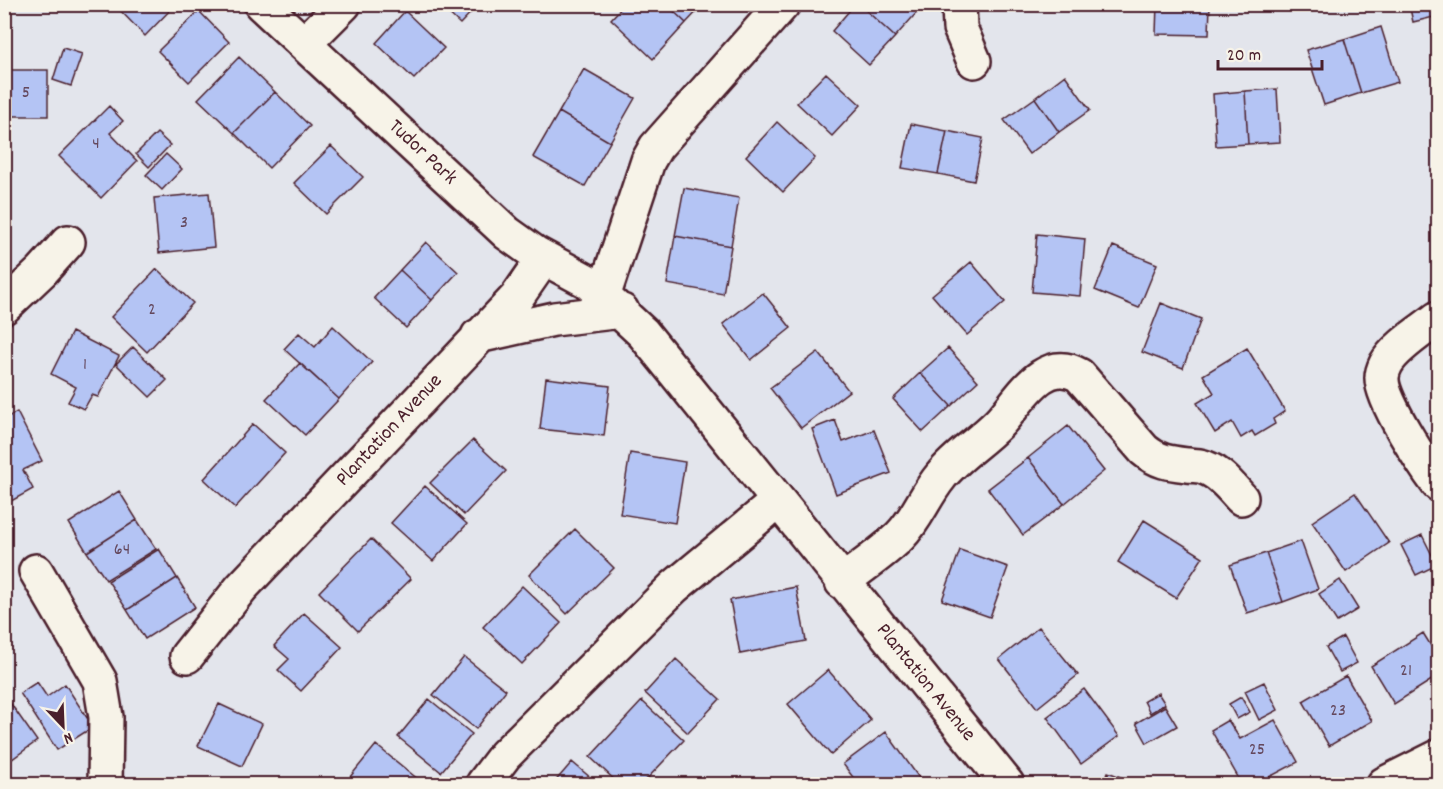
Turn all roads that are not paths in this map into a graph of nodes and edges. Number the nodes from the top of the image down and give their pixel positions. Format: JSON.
{"nodes":[{"id":1,"x":261,"y":4,"type":"edge"},
{"id":2,"x":344,"y":4,"type":"edge"},
{"id":3,"x":783,"y":4,"type":"edge"},
{"id":4,"x":959,"y":4,"type":"edge"},
{"id":5,"x":304,"y":44,"type":"junction"},
{"id":6,"x":974,"y":61,"type":"dead end"},
{"id":7,"x":68,"y":242,"type":"dead end"},
{"id":8,"x":544,"y":258,"type":"junction"},
{"id":9,"x":613,"y":303,"type":"junction"},
{"id":10,"x":4,"y":307,"type":"edge"},
{"id":11,"x":1438,"y":318,"type":"edge"},
{"id":12,"x":478,"y":336,"type":"junction"},
{"id":13,"x":1438,"y":484,"type":"edge"},
{"id":14,"x":1241,"y":498,"type":"dead end"},
{"id":15,"x":778,"y":501,"type":"junction"},
{"id":16,"x":36,"y":571,"type":"dead end"},
{"id":17,"x":842,"y":582,"type":"junction"},
{"id":18,"x":187,"y":656,"type":"dead end"},
{"id":19,"x":1438,"y":757,"type":"edge"},
{"id":20,"x":105,"y":784,"type":"edge"},
{"id":21,"x":483,"y":784,"type":"edge"},
{"id":22,"x":1007,"y":784,"type":"edge"},
{"id":23,"x":1384,"y":784,"type":"edge"}],
"edges":[{"from":1,"to":5,"type":"street","name":"Tudor Park"},
{"from":2,"to":5,"type":"street"},
{"from":3,"to":9,"type":"street"},
{"from":4,"to":6,"type":"street"},
{"from":5,"to":8,"type":"street","name":"Tudor Park"},
{"from":7,"to":10,"type":"street"},
{"from":8,"to":9,"type":"street","name":"Plantation Avenue"},
{"from":8,"to":12,"type":"street","name":"Plantation Avenue"},
{"from":9,"to":12,"type":"street"},
{"from":9,"to":15,"type":"street","name":"Plantation Avenue"},
{"from":11,"to":13,"type":"street"},
{"from":12,"to":18,"type":"street","name":"Plantation Avenue"},
{"from":14,"to":17,"type":"street"},
{"from":15,"to":17,"type":"street","name":"Plantation Avenue"},
{"from":15,"to":21,"type":"street"},
{"from":16,"to":20,"type":"street"},
{"from":17,"to":22,"type":"street","name":"Plantation Avenue"},
{"from":19,"to":23,"type":"street"}]}
